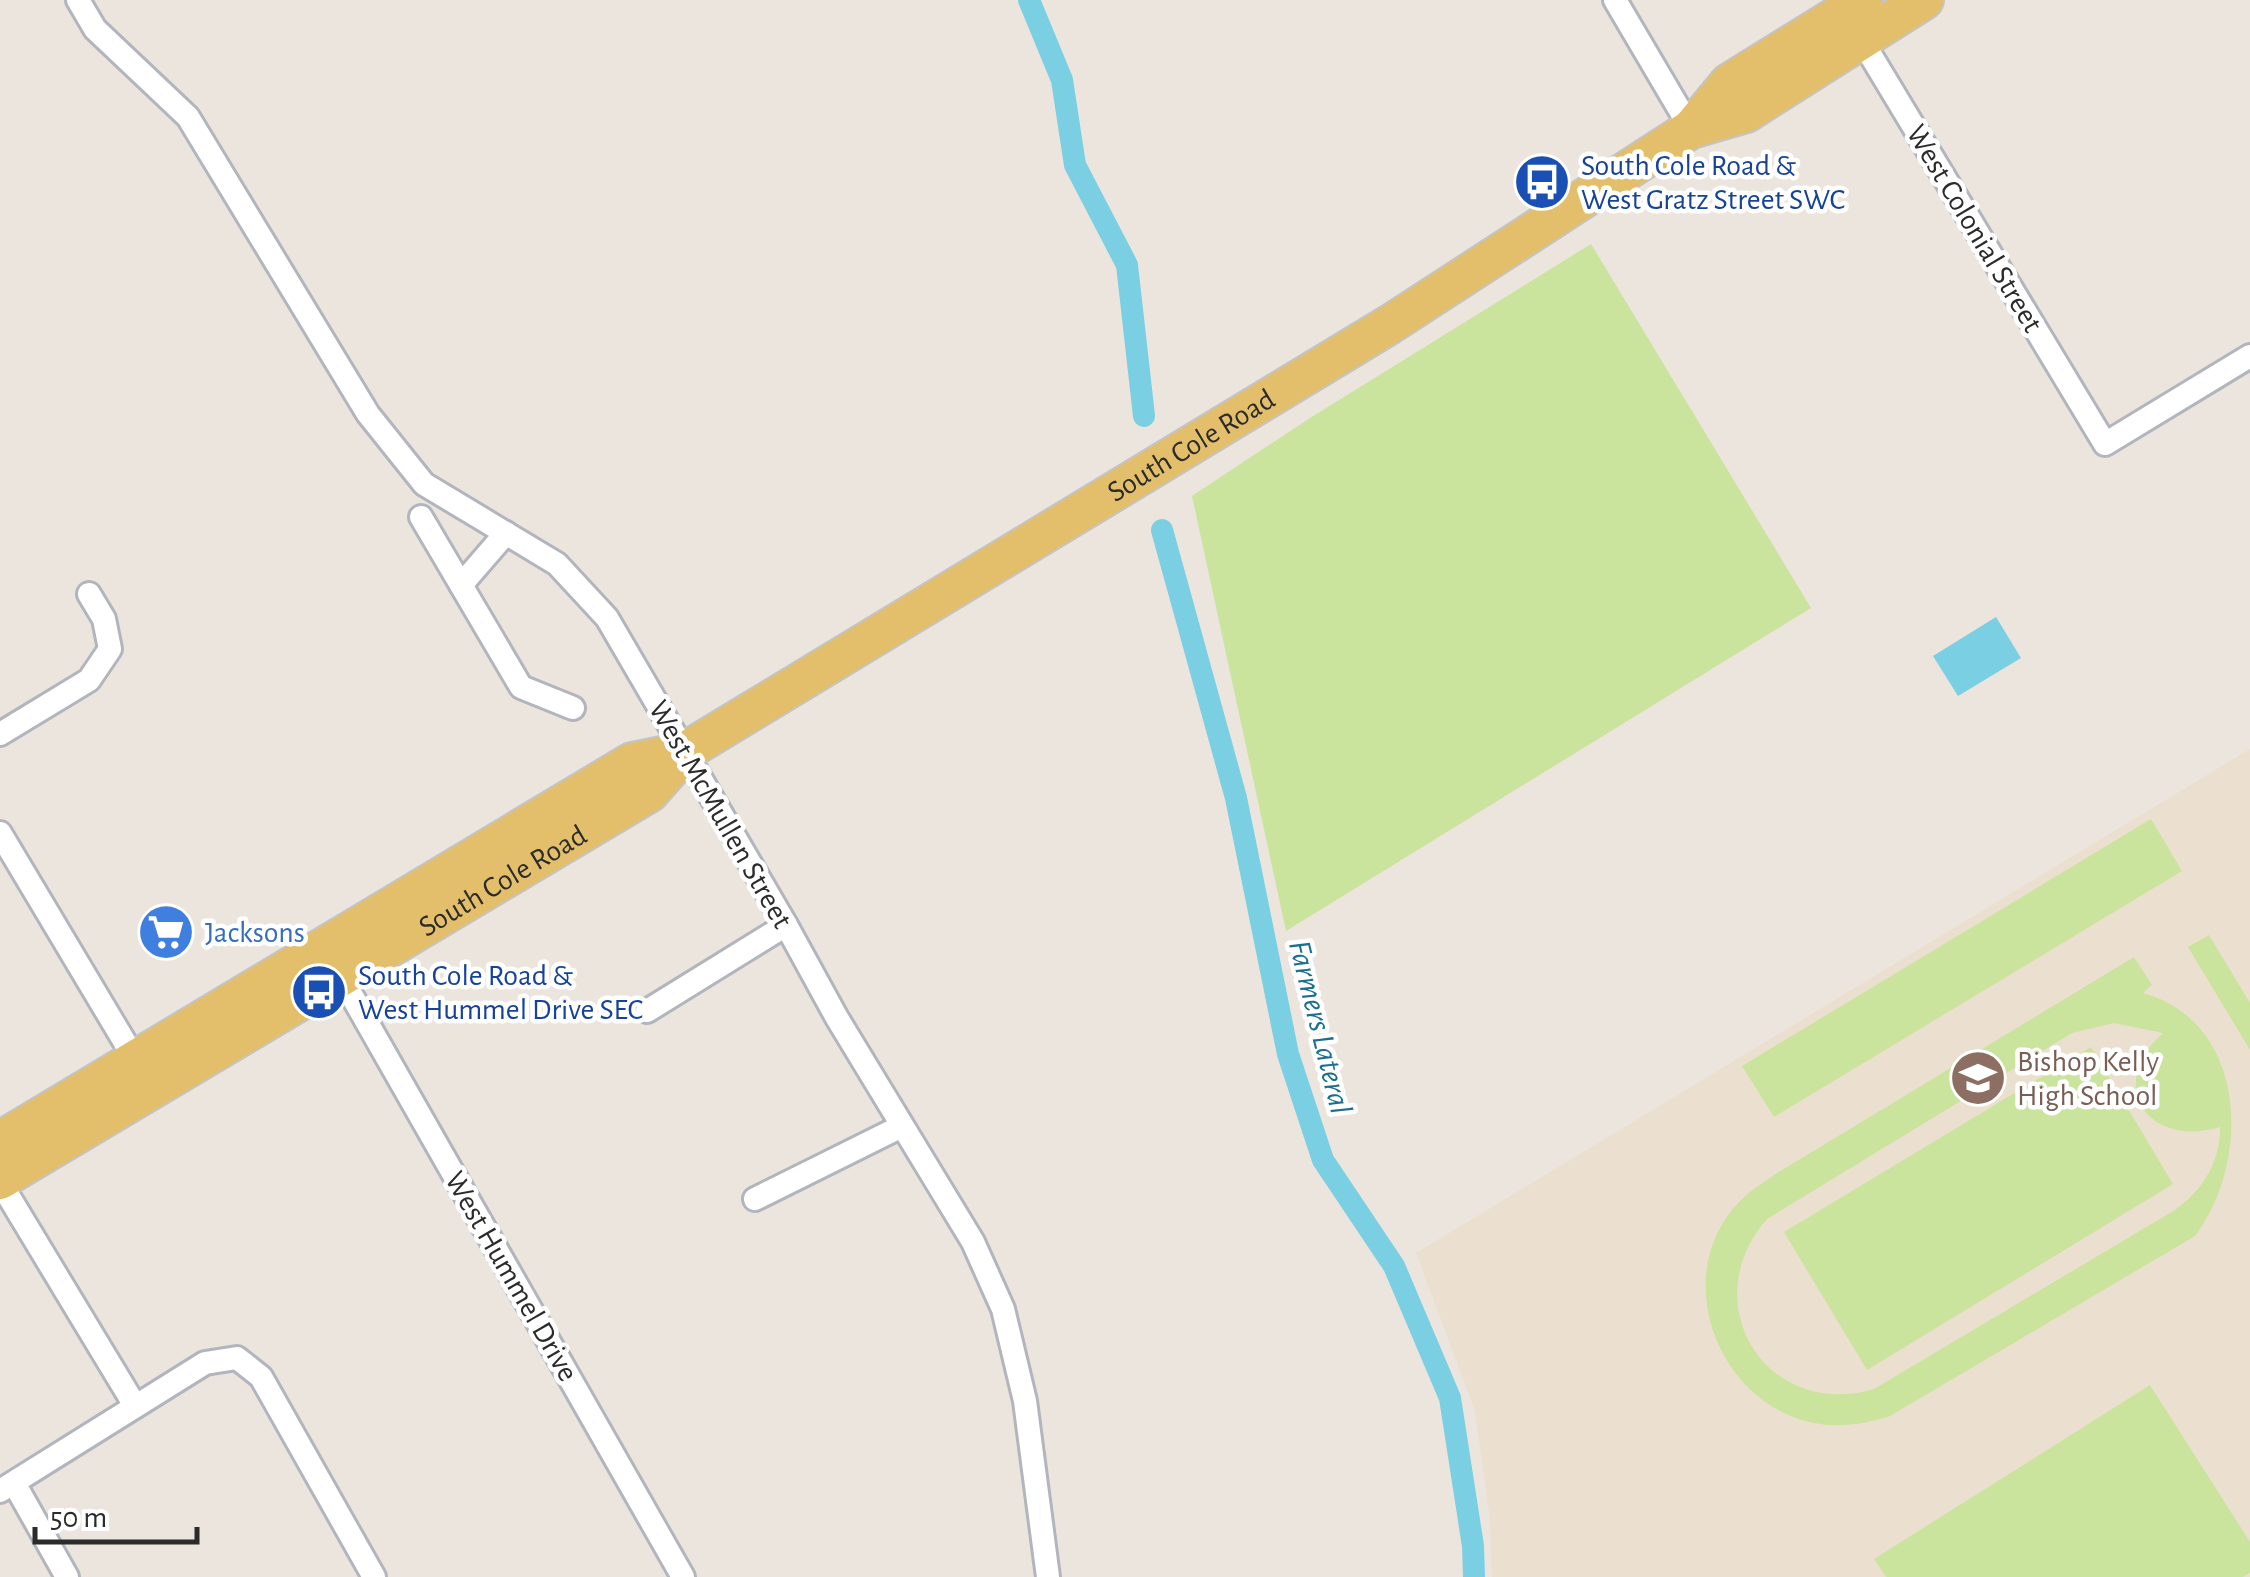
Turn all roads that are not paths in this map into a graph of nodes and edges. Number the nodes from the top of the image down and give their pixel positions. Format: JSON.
{"nodes":[{"id":1,"x":78,"y":0,"type":"edge"},
{"id":2,"x":1615,"y":0,"type":"edge"},
{"id":3,"x":1924,"y":0,"type":"edge"},
{"id":4,"x":1856,"y":17,"type":"edge"},
{"id":5,"x":1691,"y":128,"type":"junction"},
{"id":6,"x":2250,"y":356,"type":"edge"},
{"id":7,"x":421,"y":517,"type":"dead end"},
{"id":8,"x":506,"y":533,"type":"junction"},
{"id":9,"x":461,"y":585,"type":"junction"},
{"id":10,"x":89,"y":594,"type":"dead end"},
{"id":11,"x":572,"y":708,"type":"dead end"},
{"id":12,"x":0,"y":734,"type":"edge"},
{"id":13,"x":686,"y":751,"type":"junction"},
{"id":14,"x":0,"y":833,"type":"edge"},
{"id":15,"x":786,"y":925,"type":"junction"},
{"id":16,"x":340,"y":975,"type":"junction"},
{"id":17,"x":646,"y":1011,"type":"dead end"},
{"id":18,"x":144,"y":1074,"type":"junction"},
{"id":19,"x":902,"y":1126,"type":"junction"},
{"id":20,"x":0,"y":1141,"type":"edge"},
{"id":21,"x":0,"y":1181,"type":"edge"},
{"id":22,"x":755,"y":1199,"type":"dead end"},
{"id":23,"x":134,"y":1404,"type":"junction"},
{"id":24,"x":7,"y":1487,"type":"edge"},
{"id":25,"x":67,"y":1577,"type":"edge"},
{"id":26,"x":374,"y":1577,"type":"edge"},
{"id":27,"x":683,"y":1577,"type":"edge"},
{"id":28,"x":1048,"y":1577,"type":"edge"}],
"edges":[{"from":1,"to":8,"type":"street","name":"West McMullen Street"},
{"from":2,"to":5,"type":"street"},
{"from":3,"to":4,"type":"main road","name":"South Cole Road"},
{"from":4,"to":5,"type":"main road","name":"South Cole Road"},
{"from":4,"to":6,"type":"street","name":"West Colonial Street"},
{"from":5,"to":13,"type":"main road","name":"South Cole Road"},
{"from":7,"to":9,"type":"street"},
{"from":8,"to":9,"type":"street"},
{"from":8,"to":13,"type":"street","name":"West McMullen Street"},
{"from":9,"to":11,"type":"street"},
{"from":10,"to":12,"type":"street"},
{"from":13,"to":15,"type":"street","name":"West McMullen Street"},
{"from":13,"to":16,"type":"main road","name":"South Cole Road"},
{"from":13,"to":18,"type":"main road","name":"South Cole Road"},
{"from":14,"to":18,"type":"street"},
{"from":15,"to":17,"type":"street"},
{"from":15,"to":19,"type":"street","name":"West McMullen Street"},
{"from":16,"to":18,"type":"main road","name":"South Cole Road"},
{"from":16,"to":27,"type":"street","name":"West Hummel Drive"},
{"from":18,"to":20,"type":"main road","name":"South Cole Road"},
{"from":18,"to":21,"type":"main road","name":"South Cole Road"},
{"from":19,"to":22,"type":"street"},
{"from":19,"to":28,"type":"street","name":"West McMullen Street"},
{"from":21,"to":23,"type":"street"},
{"from":23,"to":24,"type":"street"},
{"from":23,"to":26,"type":"street"},
{"from":24,"to":25,"type":"street"}]}
